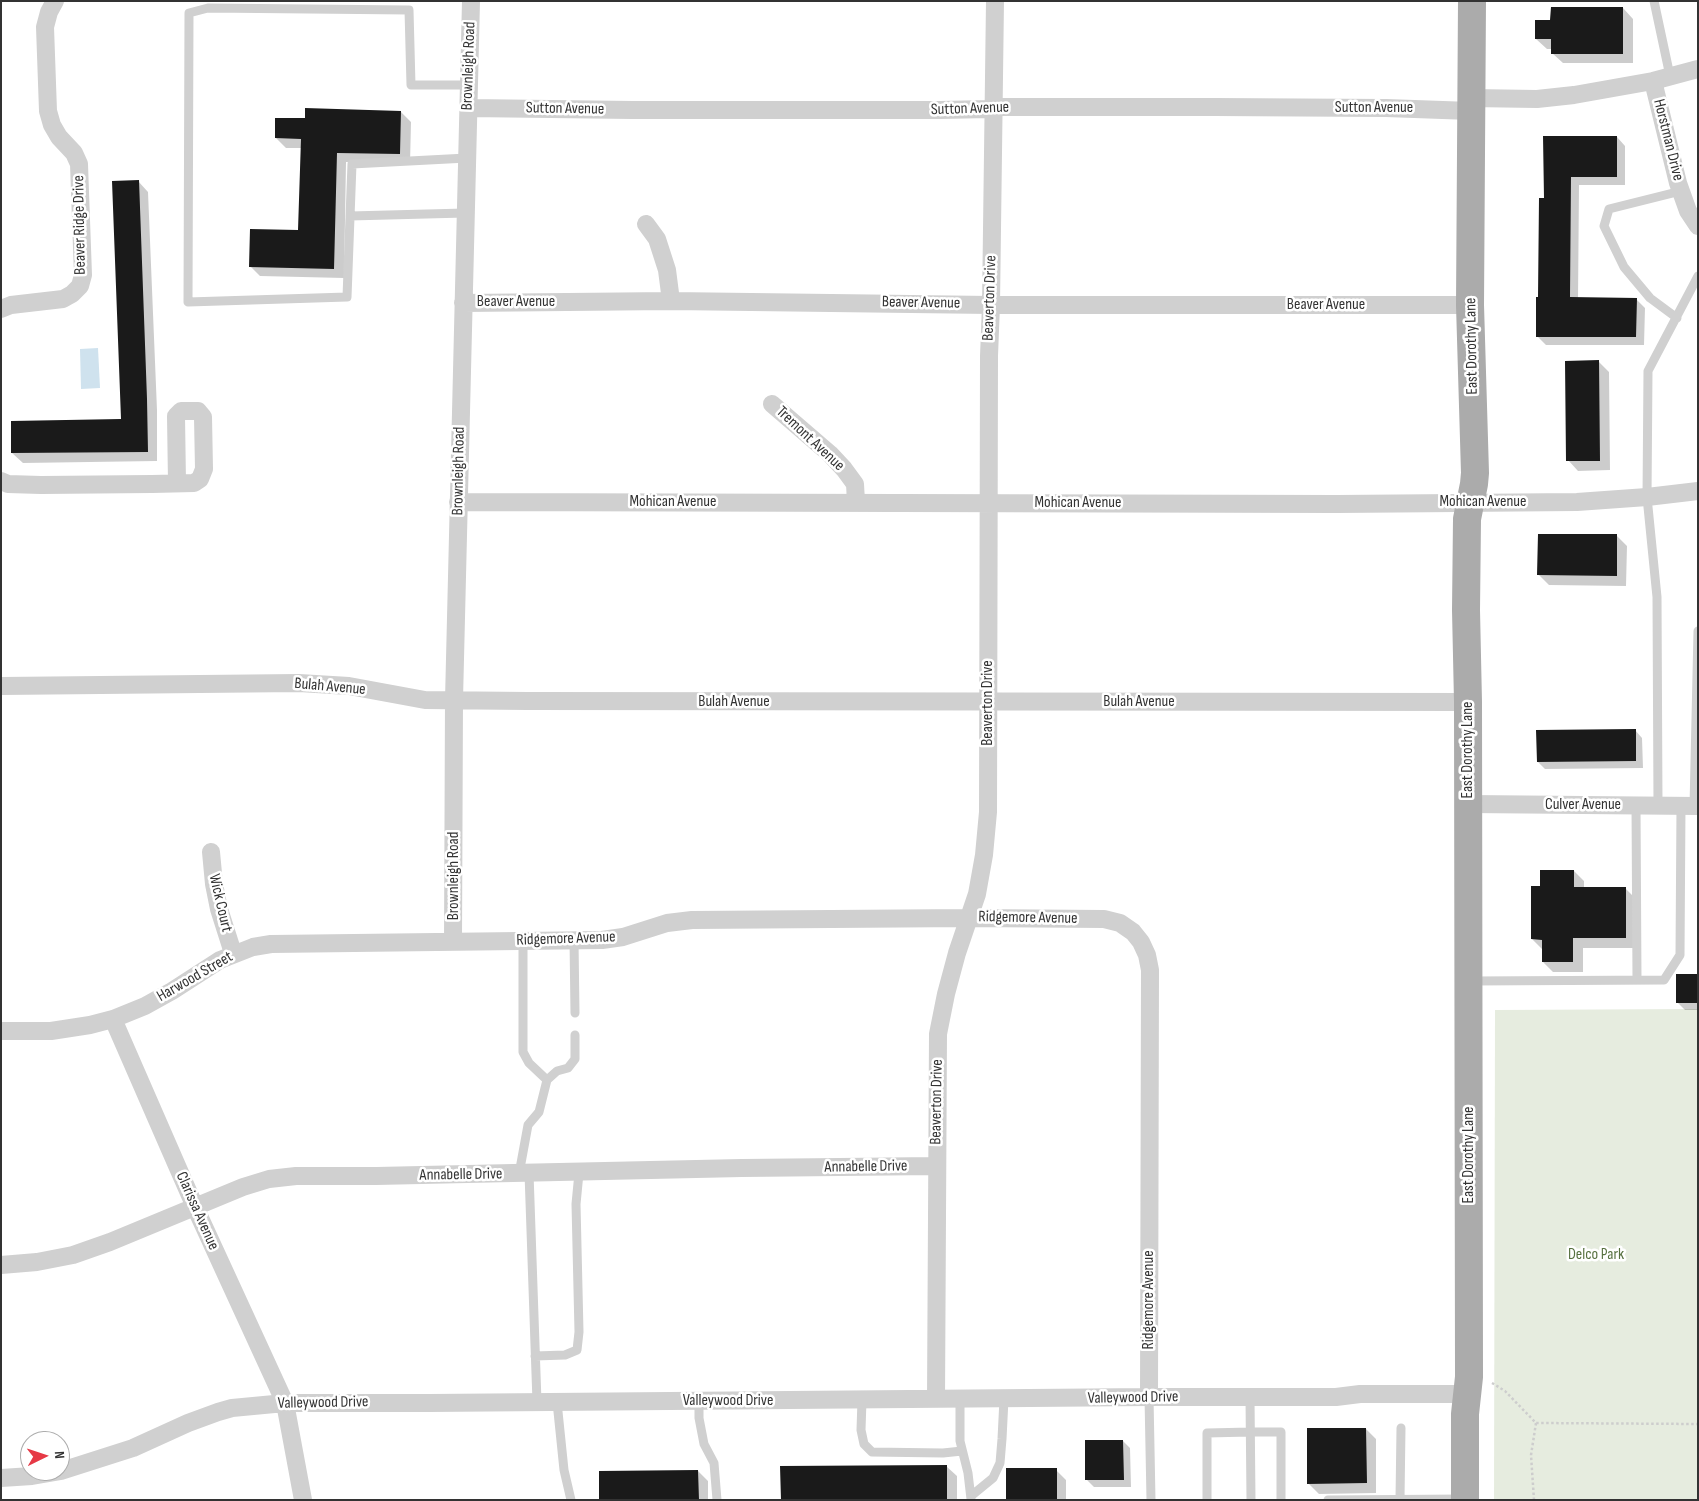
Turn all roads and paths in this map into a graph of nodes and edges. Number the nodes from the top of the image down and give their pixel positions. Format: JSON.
{"nodes":[{"id":1,"x":55,"y":1,"type":"edge"},
{"id":2,"x":471,"y":1,"type":"edge"},
{"id":3,"x":995,"y":1,"type":"edge"},
{"id":4,"x":1472,"y":1,"type":"edge"},
{"id":5,"x":1654,"y":1,"type":"edge"},
{"id":6,"x":1698,"y":69,"type":"edge"},
{"id":7,"x":1661,"y":79,"type":"junction"},
{"id":8,"x":469,"y":85,"type":"junction"},
{"id":9,"x":1471,"y":105,"type":"junction"},
{"id":10,"x":994,"y":107,"type":"junction"},
{"id":11,"x":468,"y":108,"type":"junction"},
{"id":12,"x":467,"y":158,"type":"junction"},
{"id":13,"x":1681,"y":191,"type":"junction"},
{"id":14,"x":465,"y":213,"type":"junction"},
{"id":15,"x":350,"y":216,"type":"junction"},
{"id":16,"x":646,"y":224,"type":"dead end"},
{"id":17,"x":1698,"y":226,"type":"edge"},
{"id":18,"x":1698,"y":276,"type":"edge"},
{"id":19,"x":671,"y":301,"type":"junction"},
{"id":20,"x":463,"y":303,"type":"junction"},
{"id":21,"x":991,"y":305,"type":"junction"},
{"id":22,"x":1470,"y":305,"type":"junction"},
{"id":23,"x":1,"y":309,"type":"edge"},
{"id":24,"x":1677,"y":318,"type":"junction"},
{"id":25,"x":772,"y":404,"type":"dead end"},
{"id":26,"x":1,"y":481,"type":"edge"},
{"id":27,"x":177,"y":483,"type":"dead end"},
{"id":28,"x":1698,"y":490,"type":"edge"},
{"id":29,"x":1646,"y":497,"type":"junction"},
{"id":30,"x":458,"y":502,"type":"junction"},
{"id":31,"x":856,"y":502,"type":"junction"},
{"id":32,"x":989,"y":502,"type":"junction"},
{"id":33,"x":1471,"y":502,"type":"junction"},
{"id":34,"x":1698,"y":631,"type":"edge"},
{"id":35,"x":1,"y":686,"type":"edge"},
{"id":36,"x":454,"y":700,"type":"junction"},
{"id":37,"x":989,"y":702,"type":"junction"},
{"id":38,"x":1468,"y":702,"type":"junction"},
{"id":39,"x":1468,"y":804,"type":"junction"},
{"id":40,"x":1636,"y":805,"type":"junction"},
{"id":41,"x":1658,"y":806,"type":"junction"},
{"id":42,"x":1691,"y":806,"type":"edge"},
{"id":43,"x":211,"y":852,"type":"dead end"},
{"id":44,"x":970,"y":918,"type":"junction"},
{"id":45,"x":574,"y":940,"type":"junction"},
{"id":46,"x":453,"y":941,"type":"junction"},
{"id":47,"x":523,"y":941,"type":"junction"},
{"id":48,"x":233,"y":953,"type":"junction"},
{"id":49,"x":1637,"y":980,"type":"junction"},
{"id":50,"x":1469,"y":982,"type":"junction"},
{"id":51,"x":575,"y":1013,"type":"dead end"},
{"id":52,"x":113,"y":1019,"type":"junction"},
{"id":53,"x":1,"y":1031,"type":"edge"},
{"id":54,"x":575,"y":1034,"type":"dead end"},
{"id":55,"x":547,"y":1080,"type":"junction"},
{"id":56,"x":936,"y":1166,"type":"junction"},
{"id":57,"x":579,"y":1173,"type":"junction"},
{"id":58,"x":524,"y":1174,"type":"junction"},
{"id":59,"x":195,"y":1207,"type":"junction"},
{"id":60,"x":1,"y":1265,"type":"edge"},
{"id":61,"x":535,"y":1356,"type":"junction"},
{"id":62,"x":1492,"y":1383,"type":"dead end"},
{"id":63,"x":1467,"y":1394,"type":"junction"},
{"id":64,"x":1149,"y":1397,"type":"junction"},
{"id":65,"x":1250,"y":1398,"type":"junction"},
{"id":66,"x":936,"y":1399,"type":"junction"},
{"id":67,"x":960,"y":1399,"type":"junction"},
{"id":68,"x":1004,"y":1399,"type":"junction"},
{"id":69,"x":862,"y":1400,"type":"junction"},
{"id":70,"x":699,"y":1401,"type":"junction"},
{"id":71,"x":536,"y":1402,"type":"junction"},
{"id":72,"x":557,"y":1402,"type":"junction"},
{"id":73,"x":285,"y":1403,"type":"junction"},
{"id":74,"x":1536,"y":1423,"type":"junction"},
{"id":75,"x":1698,"y":1424,"type":"edge"},
{"id":76,"x":1401,"y":1428,"type":"dead end"},
{"id":77,"x":1250,"y":1432,"type":"junction"},
{"id":78,"x":962,"y":1451,"type":"junction"},
{"id":79,"x":1,"y":1478,"type":"edge"},
{"id":80,"x":971,"y":1498,"type":"edge"},
{"id":81,"x":1400,"y":1499,"type":"edge"},
{"id":82,"x":1465,"y":1499,"type":"edge"},
{"id":83,"x":303,"y":1500,"type":"edge"},
{"id":84,"x":572,"y":1500,"type":"edge"},
{"id":85,"x":717,"y":1500,"type":"edge"},
{"id":86,"x":1151,"y":1500,"type":"edge"},
{"id":87,"x":1207,"y":1500,"type":"edge"},
{"id":88,"x":1251,"y":1500,"type":"edge"},
{"id":89,"x":1281,"y":1500,"type":"edge"},
{"id":90,"x":1328,"y":1500,"type":"edge"},
{"id":91,"x":1534,"y":1500,"type":"edge"}],
"edges":[{"from":1,"to":23,"type":"street","name":"Beaver Ridge Drive"},
{"from":2,"to":8,"type":"street","name":"Brownleigh Road"},
{"from":3,"to":10,"type":"street","name":"Beaverton Drive"},
{"from":4,"to":9,"type":"main road","name":"East Dorothy Lane"},
{"from":5,"to":7,"type":"lane"},
{"from":6,"to":7,"type":"street","name":"Sutton Avenue"},
{"from":7,"to":9,"type":"street","name":"Sutton Avenue"},
{"from":7,"to":13,"type":"street","name":"Horstman Drive"},
{"from":8,"to":11,"type":"street","name":"Brownleigh Road"},
{"from":8,"to":15,"type":"lane"},
{"from":9,"to":10,"type":"street","name":"Sutton Avenue"},
{"from":9,"to":22,"type":"main road","name":"East Dorothy Lane"},
{"from":10,"to":11,"type":"street","name":"Sutton Avenue"},
{"from":10,"to":21,"type":"street","name":"Beaverton Drive"},
{"from":11,"to":12,"type":"street","name":"Brownleigh Road"},
{"from":12,"to":14,"type":"street","name":"Brownleigh Road"},
{"from":12,"to":15,"type":"lane"},
{"from":13,"to":17,"type":"street","name":"Horstman Drive"},
{"from":13,"to":24,"type":"lane"},
{"from":14,"to":15,"type":"lane"},
{"from":14,"to":20,"type":"street","name":"Brownleigh Road"},
{"from":16,"to":19,"type":"street"},
{"from":18,"to":24,"type":"lane"},
{"from":19,"to":20,"type":"street","name":"Beaver Avenue"},
{"from":19,"to":21,"type":"street","name":"Beaver Avenue"},
{"from":20,"to":30,"type":"street","name":"Brownleigh Road"},
{"from":21,"to":22,"type":"street","name":"Beaver Avenue"},
{"from":21,"to":32,"type":"street","name":"Beaverton Drive"},
{"from":22,"to":33,"type":"main road","name":"East Dorothy Lane"},
{"from":24,"to":29,"type":"lane"},
{"from":25,"to":31,"type":"street","name":"Tremont Avenue"},
{"from":26,"to":27,"type":"street"},
{"from":28,"to":29,"type":"street","name":"Mohican Avenue"},
{"from":29,"to":33,"type":"street","name":"Mohican Avenue"},
{"from":29,"to":41,"type":"lane"},
{"from":30,"to":31,"type":"street","name":"Mohican Avenue"},
{"from":30,"to":36,"type":"street","name":"Brownleigh Road"},
{"from":31,"to":32,"type":"street","name":"Mohican Avenue"},
{"from":32,"to":33,"type":"street","name":"Mohican Avenue"},
{"from":32,"to":37,"type":"street","name":"Beaverton Drive"},
{"from":33,"to":38,"type":"main road","name":"East Dorothy Lane"},
{"from":34,"to":42,"type":"lane"},
{"from":35,"to":36,"type":"street","name":"Bulah Avenue"},
{"from":36,"to":37,"type":"street","name":"Bulah Avenue"},
{"from":36,"to":46,"type":"street","name":"Brownleigh Road"},
{"from":37,"to":38,"type":"street","name":"Bulah Avenue"},
{"from":37,"to":44,"type":"street","name":"Beaverton Drive"},
{"from":38,"to":39,"type":"main road","name":"East Dorothy Lane"},
{"from":39,"to":40,"type":"street","name":"Culver Avenue"},
{"from":39,"to":50,"type":"main road","name":"East Dorothy Lane"},
{"from":40,"to":41,"type":"street","name":"Culver Avenue"},
{"from":40,"to":49,"type":"lane"},
{"from":41,"to":42,"type":"street","name":"Culver Avenue"},
{"from":42,"to":49,"type":"lane"},
{"from":43,"to":48,"type":"street","name":"Wick Court"},
{"from":44,"to":45,"type":"street","name":"Ridgemore Avenue"},
{"from":44,"to":56,"type":"street","name":"Beaverton Drive"},
{"from":44,"to":64,"type":"street","name":"Ridgemore Avenue"},
{"from":45,"to":47,"type":"street","name":"Ridgemore Avenue"},
{"from":45,"to":51,"type":"lane"},
{"from":46,"to":47,"type":"street","name":"Ridgemore Avenue"},
{"from":46,"to":48,"type":"street","name":"Harwood Street"},
{"from":47,"to":55,"type":"lane"},
{"from":48,"to":52,"type":"street","name":"Harwood Street"},
{"from":49,"to":50,"type":"lane"},
{"from":50,"to":63,"type":"main road","name":"East Dorothy Lane"},
{"from":52,"to":53,"type":"street","name":"Harwood Street"},
{"from":52,"to":59,"type":"street","name":"Clarissa Avenue"},
{"from":54,"to":55,"type":"lane"},
{"from":55,"to":58,"type":"lane"},
{"from":56,"to":57,"type":"street","name":"Annabelle Drive"},
{"from":56,"to":66,"type":"street","name":"Beaverton Drive"},
{"from":57,"to":58,"type":"street","name":"Annabelle Drive"},
{"from":57,"to":61,"type":"lane"},
{"from":58,"to":59,"type":"street","name":"Annabelle Drive"},
{"from":58,"to":61,"type":"lane"},
{"from":59,"to":60,"type":"street","name":"Annabelle Drive"},
{"from":59,"to":73,"type":"street","name":"Clarissa Avenue"},
{"from":61,"to":71,"type":"lane"},
{"from":62,"to":74,"type":"path"},
{"from":63,"to":65,"type":"street","name":"Valleywood Drive"},
{"from":63,"to":82,"type":"main road","name":"East Dorothy Lane"},
{"from":64,"to":65,"type":"street","name":"Valleywood Drive"},
{"from":64,"to":68,"type":"street","name":"Valleywood Drive"},
{"from":64,"to":86,"type":"lane"},
{"from":65,"to":77,"type":"lane"},
{"from":66,"to":67,"type":"street","name":"Valleywood Drive"},
{"from":66,"to":69,"type":"street","name":"Valleywood Drive"},
{"from":67,"to":68,"type":"street","name":"Valleywood Drive"},
{"from":67,"to":78,"type":"lane"},
{"from":68,"to":80,"type":"lane"},
{"from":69,"to":70,"type":"street","name":"Valleywood Drive"},
{"from":69,"to":78,"type":"lane"},
{"from":70,"to":72,"type":"street","name":"Valleywood Drive"},
{"from":70,"to":85,"type":"lane"},
{"from":71,"to":72,"type":"street","name":"Valleywood Drive"},
{"from":71,"to":73,"type":"street","name":"Valleywood Drive"},
{"from":72,"to":84,"type":"lane"},
{"from":73,"to":79,"type":"street","name":"Valleywood Drive"},
{"from":73,"to":83,"type":"street","name":"Clarissa Avenue"},
{"from":74,"to":75,"type":"path"},
{"from":74,"to":91,"type":"path"},
{"from":76,"to":81,"type":"lane"},
{"from":77,"to":87,"type":"lane"},
{"from":77,"to":88,"type":"lane"},
{"from":77,"to":89,"type":"lane"},
{"from":78,"to":80,"type":"lane"},
{"from":81,"to":82,"type":"lane"},
{"from":81,"to":90,"type":"lane"}]}
